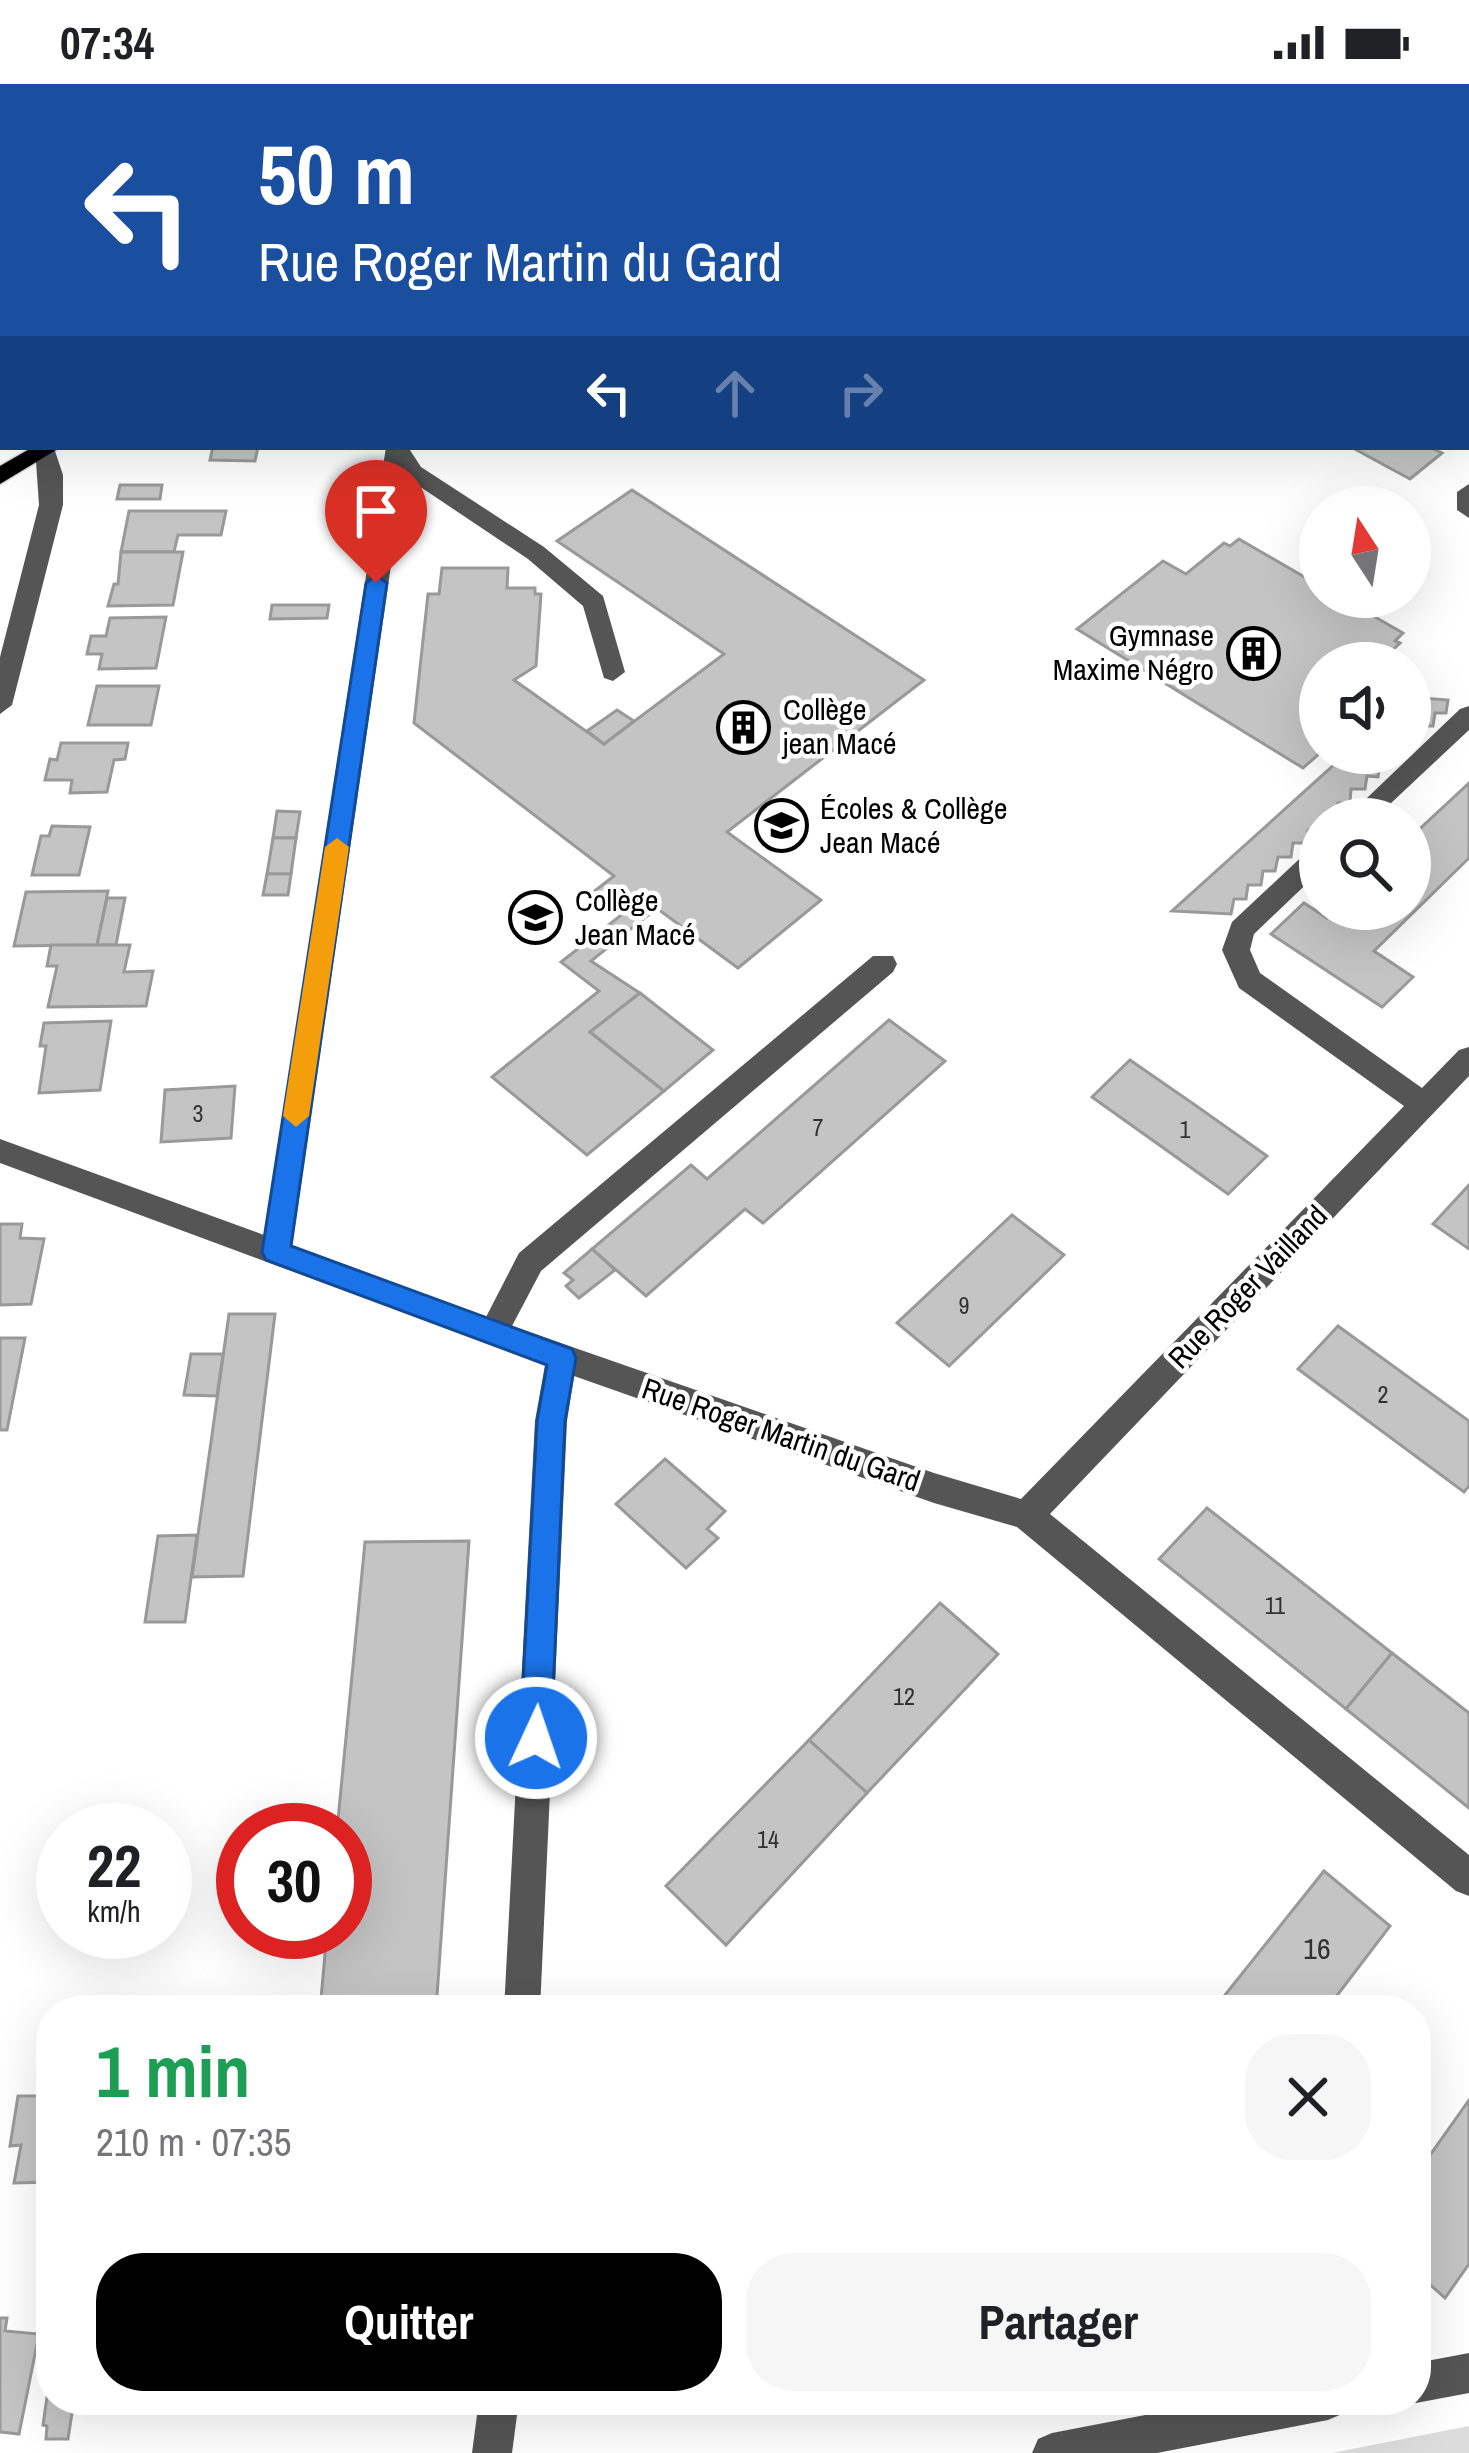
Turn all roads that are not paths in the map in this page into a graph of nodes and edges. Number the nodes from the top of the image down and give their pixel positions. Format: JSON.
{"nodes":[{"id":1,"x":45,"y":450,"type":"edge"},
{"id":2,"x":47,"y":450,"type":"edge"},
{"id":3,"x":397,"y":450,"type":"edge"},
{"id":4,"x":399,"y":450,"type":"edge"},
{"id":5,"x":0,"y":476,"type":"edge"},
{"id":6,"x":1469,"y":493,"type":"edge"},
{"id":7,"x":1469,"y":510,"type":"edge"},
{"id":8,"x":613,"y":672,"type":"dead end"},
{"id":9,"x":0,"y":705,"type":"edge"},
{"id":10,"x":1469,"y":715,"type":"edge"},
{"id":11,"x":1380,"y":798,"type":"edge"},
{"id":12,"x":1299,"y":875,"type":"edge"},
{"id":13,"x":883,"y":964,"type":"dead end"},
{"id":14,"x":1469,"y":1058,"type":"edge"},
{"id":15,"x":1424,"y":1105,"type":"junction"},
{"id":16,"x":0,"y":1151,"type":"edge"},
{"id":17,"x":276,"y":1252,"type":"junction"},
{"id":18,"x":495,"y":1330,"type":"junction"},
{"id":19,"x":562,"y":1358,"type":"junction"},
{"id":20,"x":1027,"y":1515,"type":"junction"},
{"id":21,"x":1469,"y":1878,"type":"edge"},
{"id":22,"x":523,"y":1995,"type":"edge"},
{"id":23,"x":1469,"y":2373,"type":"edge"},
{"id":24,"x":1431,"y":2380,"type":"edge"},
{"id":25,"x":497,"y":2415,"type":"edge"},
{"id":26,"x":1250,"y":2415,"type":"edge"},
{"id":27,"x":492,"y":2453,"type":"edge"},
{"id":28,"x":1052,"y":2453,"type":"edge"}],
"edges":[{"from":1,"to":5,"type":"main road"},
{"from":2,"to":9,"type":"street"},
{"from":3,"to":17,"type":"street"},
{"from":4,"to":8,"type":"street"},
{"from":6,"to":7,"type":"street"},
{"from":10,"to":11,"type":"street"},
{"from":12,"to":15,"type":"street"},
{"from":13,"to":18,"type":"street"},
{"from":14,"to":15,"type":"street","name":"Rue Roger Vailland"},
{"from":15,"to":20,"type":"street","name":"Rue Roger Vailland"},
{"from":16,"to":17,"type":"street","name":"Rue Roger Martin du Gard"},
{"from":17,"to":18,"type":"street","name":"Rue Roger Martin du Gard"},
{"from":18,"to":19,"type":"street","name":"Rue Roger Martin du Gard"},
{"from":19,"to":20,"type":"street","name":"Rue Roger Martin du Gard"},
{"from":19,"to":22,"type":"street"},
{"from":20,"to":21,"type":"street","name":"Rue Roger Martin du Gard"},
{"from":23,"to":24,"type":"street"},
{"from":25,"to":27,"type":"street"},
{"from":26,"to":28,"type":"street"}]}
